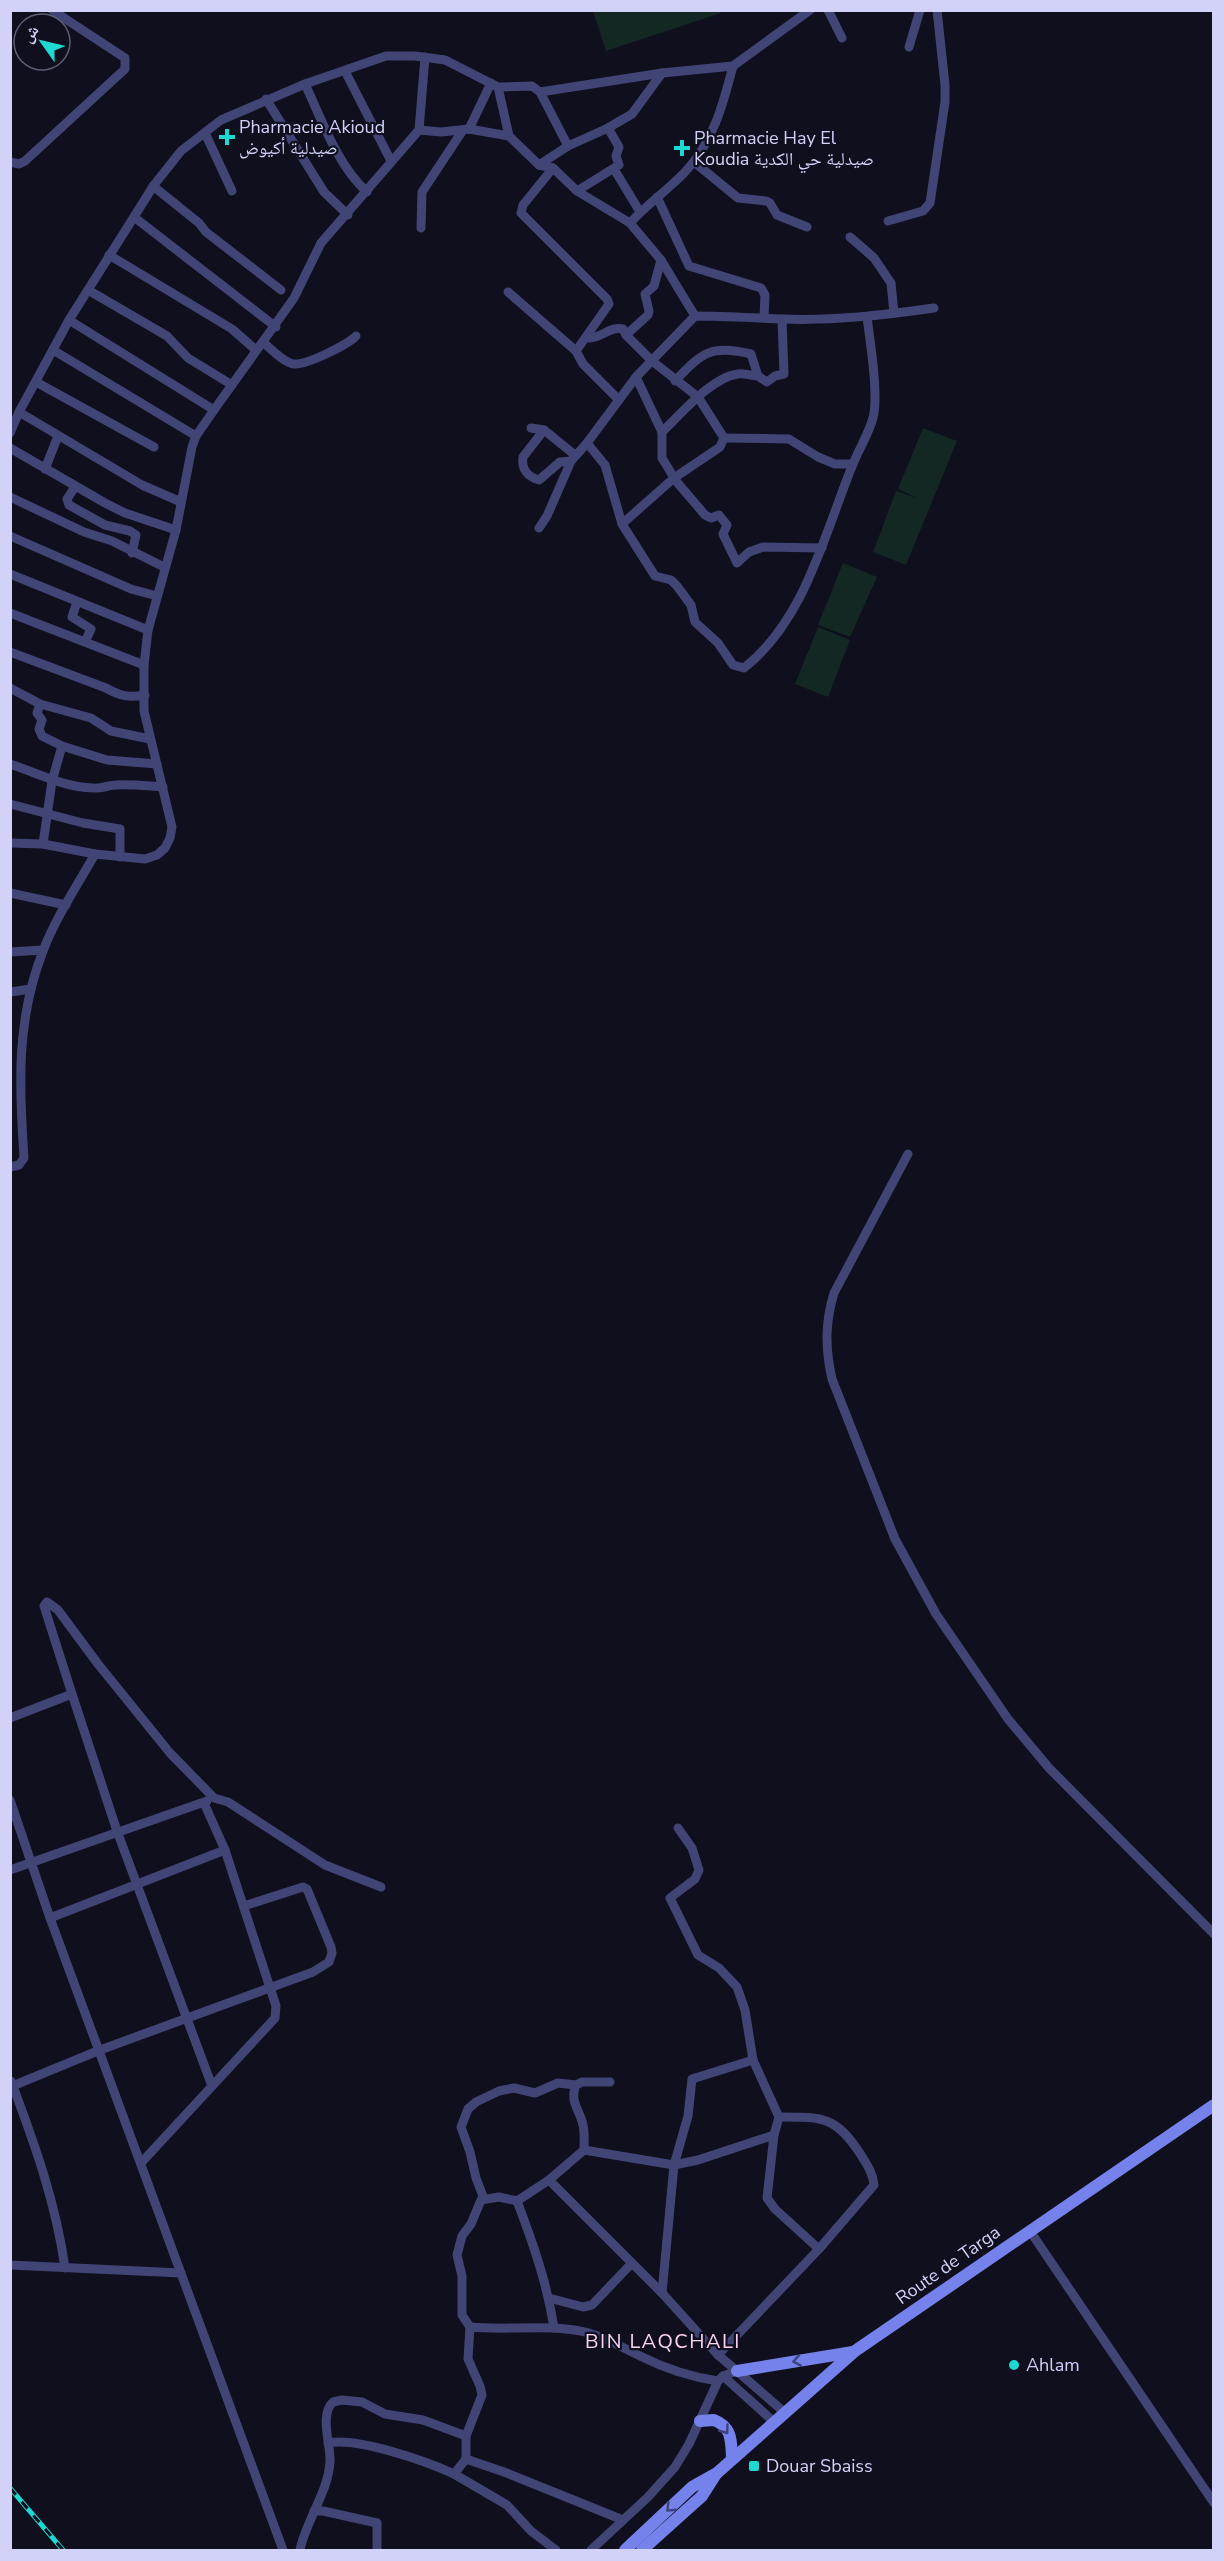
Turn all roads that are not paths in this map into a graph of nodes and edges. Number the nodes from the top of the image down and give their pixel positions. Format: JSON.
{"nodes":[{"id":1,"x":52,"y":10,"type":"edge"},
{"id":2,"x":810,"y":10,"type":"edge"},
{"id":3,"x":828,"y":10,"type":"edge"},
{"id":4,"x":920,"y":10,"type":"edge"},
{"id":5,"x":937,"y":10,"type":"edge"},
{"id":6,"x":842,"y":38,"type":"dead end"},
{"id":7,"x":909,"y":47,"type":"dead end"},
{"id":8,"x":424,"y":57,"type":"junction"},
{"id":9,"x":734,"y":66,"type":"junction"},
{"id":10,"x":345,"y":71,"type":"junction"},
{"id":11,"x":662,"y":73,"type":"junction"},
{"id":12,"x":304,"y":84,"type":"junction"},
{"id":13,"x":495,"y":85,"type":"junction"},
{"id":14,"x":540,"y":92,"type":"junction"},
{"id":15,"x":266,"y":99,"type":"junction"},
{"id":16,"x":608,"y":128,"type":"junction"},
{"id":17,"x":419,"y":130,"type":"junction"},
{"id":18,"x":466,"y":130,"type":"junction"},
{"id":19,"x":205,"y":133,"type":"junction"},
{"id":20,"x":509,"y":136,"type":"junction"},
{"id":21,"x":568,"y":146,"type":"junction"},
{"id":22,"x":391,"y":161,"type":"junction"},
{"id":23,"x":10,"y":162,"type":"edge"},
{"id":24,"x":694,"y":162,"type":"junction"},
{"id":25,"x":539,"y":165,"type":"junction"},
{"id":26,"x":553,"y":168,"type":"junction"},
{"id":27,"x":614,"y":169,"type":"junction"},
{"id":28,"x":153,"y":186,"type":"junction"},
{"id":29,"x":232,"y":191,"type":"dead end"},
{"id":30,"x":577,"y":191,"type":"junction"},
{"id":31,"x":367,"y":192,"type":"junction"},
{"id":32,"x":657,"y":197,"type":"junction"},
{"id":33,"x":640,"y":212,"type":"junction"},
{"id":34,"x":348,"y":215,"type":"junction"},
{"id":35,"x":134,"y":217,"type":"junction"},
{"id":36,"x":888,"y":221,"type":"dead end"},
{"id":37,"x":630,"y":223,"type":"junction"},
{"id":38,"x":807,"y":227,"type":"dead end"},
{"id":39,"x":421,"y":228,"type":"dead end"},
{"id":40,"x":850,"y":237,"type":"dead end"},
{"id":41,"x":110,"y":255,"type":"junction"},
{"id":42,"x":661,"y":260,"type":"junction"},
{"id":43,"x":88,"y":290,"type":"junction"},
{"id":44,"x":281,"y":290,"type":"dead end"},
{"id":45,"x":508,"y":292,"type":"dead end"},
{"id":46,"x":934,"y":308,"type":"dead end"},
{"id":47,"x":894,"y":313,"type":"junction"},
{"id":48,"x":695,"y":316,"type":"junction"},
{"id":49,"x":764,"y":317,"type":"junction"},
{"id":50,"x":867,"y":317,"type":"junction"},
{"id":51,"x":782,"y":319,"type":"junction"},
{"id":52,"x":69,"y":320,"type":"junction"},
{"id":53,"x":276,"y":327,"type":"junction"},
{"id":54,"x":626,"y":335,"type":"junction"},
{"id":55,"x":356,"y":336,"type":"dead end"},
{"id":56,"x":587,"y":338,"type":"junction"},
{"id":57,"x":263,"y":342,"type":"junction"},
{"id":58,"x":53,"y":350,"type":"junction"},
{"id":59,"x":256,"y":350,"type":"junction"},
{"id":60,"x":576,"y":351,"type":"junction"},
{"id":61,"x":652,"y":361,"type":"junction"},
{"id":62,"x":758,"y":376,"type":"junction"},
{"id":63,"x":636,"y":377,"type":"junction"},
{"id":64,"x":675,"y":381,"type":"junction"},
{"id":65,"x":36,"y":382,"type":"junction"},
{"id":66,"x":232,"y":385,"type":"junction"},
{"id":67,"x":698,"y":398,"type":"junction"},
{"id":68,"x":619,"y":400,"type":"junction"},
{"id":69,"x":214,"y":410,"type":"junction"},
{"id":70,"x":19,"y":412,"type":"junction"},
{"id":71,"x":531,"y":428,"type":"dead end"},
{"id":72,"x":544,"y":430,"type":"junction"},
{"id":73,"x":662,"y":432,"type":"junction"},
{"id":74,"x":10,"y":433,"type":"edge"},
{"id":75,"x":58,"y":436,"type":"junction"},
{"id":76,"x":196,"y":436,"type":"junction"},
{"id":77,"x":724,"y":438,"type":"junction"},
{"id":78,"x":587,"y":443,"type":"junction"},
{"id":79,"x":154,"y":447,"type":"dead end"},
{"id":80,"x":10,"y":448,"type":"edge"},
{"id":81,"x":573,"y":458,"type":"junction"},
{"id":82,"x":852,"y":464,"type":"junction"},
{"id":83,"x":45,"y":469,"type":"junction"},
{"id":84,"x":674,"y":478,"type":"junction"},
{"id":85,"x":75,"y":487,"type":"junction"},
{"id":86,"x":10,"y":497,"type":"edge"},
{"id":87,"x":181,"y":502,"type":"junction"},
{"id":88,"x":622,"y":524,"type":"junction"},
{"id":89,"x":539,"y":528,"type":"dead end"},
{"id":90,"x":176,"y":530,"type":"junction"},
{"id":91,"x":10,"y":536,"type":"edge"},
{"id":92,"x":822,"y":548,"type":"junction"},
{"id":93,"x":132,"y":553,"type":"junction"},
{"id":94,"x":164,"y":567,"type":"junction"},
{"id":95,"x":10,"y":574,"type":"edge"},
{"id":96,"x":157,"y":596,"type":"junction"},
{"id":97,"x":77,"y":602,"type":"junction"},
{"id":98,"x":10,"y":613,"type":"edge"},
{"id":99,"x":148,"y":630,"type":"junction"},
{"id":100,"x":85,"y":642,"type":"junction"},
{"id":101,"x":10,"y":652,"type":"edge"},
{"id":102,"x":144,"y":665,"type":"junction"},
{"id":103,"x":10,"y":688,"type":"edge"},
{"id":104,"x":145,"y":695,"type":"junction"},
{"id":105,"x":40,"y":704,"type":"junction"},
{"id":106,"x":150,"y":739,"type":"junction"},
{"id":107,"x":62,"y":746,"type":"junction"},
{"id":108,"x":10,"y":764,"type":"edge"},
{"id":109,"x":157,"y":765,"type":"junction"},
{"id":110,"x":52,"y":781,"type":"junction"},
{"id":111,"x":163,"y":786,"type":"junction"},
{"id":112,"x":10,"y":804,"type":"edge"},
{"id":113,"x":48,"y":813,"type":"junction"},
{"id":114,"x":10,"y":843,"type":"edge"},
{"id":115,"x":43,"y":844,"type":"junction"},
{"id":116,"x":95,"y":854,"type":"junction"},
{"id":117,"x":120,"y":857,"type":"junction"},
{"id":118,"x":10,"y":893,"type":"edge"},
{"id":119,"x":66,"y":905,"type":"junction"},
{"id":120,"x":43,"y":950,"type":"junction"},
{"id":121,"x":10,"y":952,"type":"edge"},
{"id":122,"x":31,"y":988,"type":"junction"},
{"id":123,"x":10,"y":992,"type":"edge"},
{"id":124,"x":15,"y":1041,"type":"edge"},
{"id":125,"x":908,"y":1154,"type":"dead end"},
{"id":126,"x":10,"y":1167,"type":"edge"},
{"id":127,"x":72,"y":1694,"type":"junction"},
{"id":128,"x":10,"y":1718,"type":"edge"},
{"id":129,"x":214,"y":1798,"type":"junction"},
{"id":130,"x":10,"y":1800,"type":"edge"},
{"id":131,"x":204,"y":1803,"type":"junction"},
{"id":132,"x":678,"y":1828,"type":"dead end"},
{"id":133,"x":117,"y":1831,"type":"junction"},
{"id":134,"x":225,"y":1850,"type":"junction"},
{"id":135,"x":33,"y":1862,"type":"junction"},
{"id":136,"x":10,"y":1870,"type":"edge"},
{"id":137,"x":136,"y":1885,"type":"junction"},
{"id":138,"x":381,"y":1887,"type":"dead end"},
{"id":139,"x":244,"y":1906,"type":"junction"},
{"id":140,"x":50,"y":1918,"type":"junction"},
{"id":141,"x":1214,"y":1934,"type":"edge"},
{"id":142,"x":269,"y":1989,"type":"junction"},
{"id":143,"x":186,"y":2018,"type":"junction"},
{"id":144,"x":100,"y":2050,"type":"junction"},
{"id":145,"x":753,"y":2060,"type":"junction"},
{"id":146,"x":610,"y":2082,"type":"dead end"},
{"id":147,"x":11,"y":2085,"type":"edge"},
{"id":148,"x":576,"y":2085,"type":"junction"},
{"id":149,"x":212,"y":2086,"type":"junction"},
{"id":150,"x":1214,"y":2105,"type":"edge"},
{"id":151,"x":779,"y":2117,"type":"junction"},
{"id":152,"x":774,"y":2135,"type":"junction"},
{"id":153,"x":584,"y":2150,"type":"junction"},
{"id":154,"x":141,"y":2163,"type":"junction"},
{"id":155,"x":674,"y":2165,"type":"junction"},
{"id":156,"x":549,"y":2180,"type":"junction"},
{"id":157,"x":484,"y":2199,"type":"junction"},
{"id":158,"x":517,"y":2201,"type":"junction"},
{"id":159,"x":1030,"y":2231,"type":"junction"},
{"id":160,"x":819,"y":2249,"type":"junction"},
{"id":161,"x":631,"y":2264,"type":"junction"},
{"id":162,"x":10,"y":2265,"type":"edge"},
{"id":163,"x":65,"y":2268,"type":"junction"},
{"id":164,"x":181,"y":2272,"type":"junction"},
{"id":165,"x":662,"y":2293,"type":"junction"},
{"id":166,"x":549,"y":2298,"type":"junction"},
{"id":167,"x":470,"y":2327,"type":"junction"},
{"id":168,"x":554,"y":2328,"type":"junction"},
{"id":169,"x":855,"y":2351,"type":"junction"},
{"id":170,"x":718,"y":2355,"type":"junction"},
{"id":171,"x":737,"y":2371,"type":"junction"},
{"id":172,"x":720,"y":2378,"type":"junction"},
{"id":173,"x":784,"y":2412,"type":"junction"},
{"id":174,"x":700,"y":2421,"type":"junction"},
{"id":175,"x":773,"y":2421,"type":"junction"},
{"id":176,"x":466,"y":2436,"type":"junction"},
{"id":177,"x":328,"y":2443,"type":"junction"},
{"id":178,"x":732,"y":2457,"type":"junction"},
{"id":179,"x":466,"y":2459,"type":"junction"},
{"id":180,"x":717,"y":2473,"type":"junction"},
{"id":181,"x":454,"y":2474,"type":"junction"},
{"id":182,"x":1214,"y":2503,"type":"edge"},
{"id":183,"x":314,"y":2511,"type":"junction"},
{"id":184,"x":623,"y":2520,"type":"junction"},
{"id":185,"x":283,"y":2550,"type":"edge"},
{"id":186,"x":300,"y":2550,"type":"edge"},
{"id":187,"x":377,"y":2550,"type":"edge"},
{"id":188,"x":556,"y":2550,"type":"edge"},
{"id":189,"x":591,"y":2550,"type":"edge"},
{"id":190,"x":625,"y":2550,"type":"edge"},
{"id":191,"x":642,"y":2550,"type":"edge"}],
"edges":[{"from":1,"to":23,"type":"street"},
{"from":2,"to":9,"type":"street"},
{"from":3,"to":6,"type":"street"},
{"from":4,"to":7,"type":"street"},
{"from":5,"to":36,"type":"street"},
{"from":8,"to":10,"type":"street"},
{"from":8,"to":13,"type":"street"},
{"from":8,"to":17,"type":"street"},
{"from":9,"to":11,"type":"street"},
{"from":9,"to":24,"type":"street"},
{"from":10,"to":12,"type":"street"},
{"from":10,"to":22,"type":"street"},
{"from":11,"to":14,"type":"street"},
{"from":11,"to":16,"type":"street"},
{"from":12,"to":15,"type":"street"},
{"from":12,"to":31,"type":"street"},
{"from":13,"to":14,"type":"street"},
{"from":13,"to":18,"type":"street"},
{"from":13,"to":20,"type":"street"},
{"from":14,"to":21,"type":"street"},
{"from":15,"to":19,"type":"street"},
{"from":15,"to":34,"type":"street"},
{"from":16,"to":21,"type":"street"},
{"from":16,"to":27,"type":"street"},
{"from":17,"to":18,"type":"street"},
{"from":17,"to":22,"type":"street"},
{"from":18,"to":20,"type":"street"},
{"from":18,"to":39,"type":"street"},
{"from":19,"to":28,"type":"street"},
{"from":19,"to":29,"type":"street"},
{"from":20,"to":25,"type":"street"},
{"from":21,"to":25,"type":"street"},
{"from":22,"to":31,"type":"street"},
{"from":24,"to":32,"type":"street"},
{"from":24,"to":38,"type":"street"},
{"from":25,"to":26,"type":"street"},
{"from":26,"to":30,"type":"street"},
{"from":26,"to":56,"type":"street"},
{"from":27,"to":30,"type":"street"},
{"from":27,"to":33,"type":"street"},
{"from":28,"to":35,"type":"street"},
{"from":28,"to":44,"type":"street"},
{"from":30,"to":37,"type":"street"},
{"from":31,"to":34,"type":"street"},
{"from":32,"to":33,"type":"street"},
{"from":32,"to":49,"type":"street"},
{"from":33,"to":37,"type":"street"},
{"from":34,"to":53,"type":"street"},
{"from":35,"to":41,"type":"street"},
{"from":35,"to":53,"type":"street"},
{"from":37,"to":42,"type":"street"},
{"from":40,"to":47,"type":"street"},
{"from":41,"to":43,"type":"street"},
{"from":41,"to":59,"type":"street"},
{"from":42,"to":48,"type":"street"},
{"from":42,"to":54,"type":"street"},
{"from":43,"to":52,"type":"street"},
{"from":43,"to":66,"type":"street"},
{"from":45,"to":60,"type":"street"},
{"from":46,"to":47,"type":"street"},
{"from":47,"to":50,"type":"street"},
{"from":48,"to":49,"type":"street"},
{"from":48,"to":61,"type":"street"},
{"from":49,"to":51,"type":"street"},
{"from":50,"to":51,"type":"street"},
{"from":50,"to":82,"type":"street"},
{"from":51,"to":62,"type":"street"},
{"from":52,"to":58,"type":"street"},
{"from":52,"to":69,"type":"street"},
{"from":53,"to":57,"type":"street"},
{"from":54,"to":56,"type":"street"},
{"from":54,"to":61,"type":"street"},
{"from":55,"to":57,"type":"street"},
{"from":56,"to":60,"type":"street"},
{"from":57,"to":59,"type":"street"},
{"from":58,"to":65,"type":"street"},
{"from":58,"to":76,"type":"street"},
{"from":59,"to":66,"type":"street"},
{"from":60,"to":68,"type":"street"},
{"from":61,"to":63,"type":"street"},
{"from":61,"to":64,"type":"street"},
{"from":62,"to":64,"type":"street"},
{"from":62,"to":67,"type":"street"},
{"from":63,"to":68,"type":"street"},
{"from":63,"to":73,"type":"street"},
{"from":64,"to":67,"type":"street"},
{"from":65,"to":70,"type":"street"},
{"from":65,"to":79,"type":"street"},
{"from":66,"to":69,"type":"street"},
{"from":67,"to":73,"type":"street"},
{"from":67,"to":77,"type":"street"},
{"from":68,"to":78,"type":"street"},
{"from":69,"to":76,"type":"street"},
{"from":70,"to":74,"type":"street"},
{"from":70,"to":75,"type":"street"},
{"from":71,"to":72,"type":"street"},
{"from":72,"to":81,"type":"street"},
{"from":72,"to":81,"type":"street"},
{"from":73,"to":84,"type":"street"},
{"from":75,"to":83,"type":"street"},
{"from":75,"to":87,"type":"street"},
{"from":76,"to":87,"type":"street"},
{"from":77,"to":82,"type":"street"},
{"from":77,"to":84,"type":"street"},
{"from":78,"to":81,"type":"street"},
{"from":78,"to":88,"type":"street"},
{"from":80,"to":83,"type":"street"},
{"from":81,"to":89,"type":"street"},
{"from":82,"to":92,"type":"street"},
{"from":83,"to":85,"type":"street"},
{"from":84,"to":88,"type":"street"},
{"from":84,"to":92,"type":"street"},
{"from":85,"to":90,"type":"street"},
{"from":85,"to":93,"type":"street"},
{"from":86,"to":93,"type":"street"},
{"from":87,"to":90,"type":"street"},
{"from":88,"to":92,"type":"street"},
{"from":90,"to":94,"type":"street"},
{"from":91,"to":96,"type":"street"},
{"from":93,"to":94,"type":"street"},
{"from":94,"to":96,"type":"street"},
{"from":95,"to":97,"type":"street"},
{"from":96,"to":99,"type":"street"},
{"from":97,"to":99,"type":"street"},
{"from":97,"to":100,"type":"street"},
{"from":98,"to":100,"type":"street"},
{"from":99,"to":102,"type":"street"},
{"from":100,"to":102,"type":"street"},
{"from":101,"to":104,"type":"street"},
{"from":102,"to":104,"type":"street"},
{"from":103,"to":105,"type":"street"},
{"from":104,"to":106,"type":"street"},
{"from":105,"to":106,"type":"street"},
{"from":105,"to":107,"type":"street"},
{"from":106,"to":109,"type":"street"},
{"from":107,"to":109,"type":"street"},
{"from":107,"to":110,"type":"street"},
{"from":108,"to":110,"type":"street"},
{"from":109,"to":111,"type":"street"},
{"from":110,"to":111,"type":"street"},
{"from":110,"to":113,"type":"street"},
{"from":111,"to":117,"type":"street"},
{"from":112,"to":113,"type":"street"},
{"from":113,"to":115,"type":"street"},
{"from":113,"to":117,"type":"street"},
{"from":114,"to":115,"type":"street"},
{"from":115,"to":116,"type":"street"},
{"from":116,"to":117,"type":"street"},
{"from":116,"to":119,"type":"street"},
{"from":118,"to":119,"type":"street"},
{"from":119,"to":120,"type":"street"},
{"from":120,"to":121,"type":"street"},
{"from":120,"to":122,"type":"street"},
{"from":122,"to":123,"type":"street"},
{"from":122,"to":124,"type":"street"},
{"from":124,"to":126,"type":"street"},
{"from":125,"to":141,"type":"street"},
{"from":127,"to":128,"type":"street"},
{"from":127,"to":129,"type":"street"},
{"from":127,"to":133,"type":"street"},
{"from":129,"to":131,"type":"street"},
{"from":129,"to":138,"type":"street"},
{"from":130,"to":135,"type":"street"},
{"from":131,"to":133,"type":"street"},
{"from":131,"to":134,"type":"street"},
{"from":132,"to":145,"type":"street"},
{"from":133,"to":135,"type":"street"},
{"from":133,"to":137,"type":"street"},
{"from":134,"to":137,"type":"street"},
{"from":134,"to":139,"type":"street"},
{"from":135,"to":136,"type":"street"},
{"from":135,"to":140,"type":"street"},
{"from":137,"to":140,"type":"street"},
{"from":137,"to":143,"type":"street"},
{"from":139,"to":142,"type":"street"},
{"from":139,"to":142,"type":"street"},
{"from":140,"to":144,"type":"street"},
{"from":142,"to":143,"type":"street"},
{"from":142,"to":149,"type":"street"},
{"from":143,"to":144,"type":"street"},
{"from":143,"to":149,"type":"street"},
{"from":144,"to":147,"type":"street"},
{"from":144,"to":154,"type":"street"},
{"from":145,"to":151,"type":"street"},
{"from":145,"to":155,"type":"street"},
{"from":146,"to":148,"type":"street"},
{"from":147,"to":163,"type":"street"},
{"from":148,"to":153,"type":"street"},
{"from":148,"to":157,"type":"street"},
{"from":149,"to":154,"type":"street"},
{"from":150,"to":159,"type":"main road","name":"Route de Targa"},
{"from":151,"to":152,"type":"street"},
{"from":151,"to":160,"type":"street"},
{"from":152,"to":155,"type":"street"},
{"from":152,"to":160,"type":"street"},
{"from":153,"to":155,"type":"street"},
{"from":153,"to":156,"type":"street"},
{"from":154,"to":164,"type":"street"},
{"from":155,"to":165,"type":"street"},
{"from":156,"to":158,"type":"street"},
{"from":156,"to":161,"type":"street"},
{"from":157,"to":158,"type":"street"},
{"from":157,"to":167,"type":"street"},
{"from":158,"to":166,"type":"street"},
{"from":159,"to":169,"type":"main road","name":"Route de Targa"},
{"from":159,"to":182,"type":"street"},
{"from":160,"to":170,"type":"street"},
{"from":161,"to":165,"type":"street"},
{"from":161,"to":166,"type":"street"},
{"from":162,"to":163,"type":"street"},
{"from":163,"to":164,"type":"street"},
{"from":164,"to":185,"type":"street"},
{"from":165,"to":170,"type":"street"},
{"from":166,"to":168,"type":"street"},
{"from":167,"to":168,"type":"street"},
{"from":167,"to":176,"type":"street"},
{"from":168,"to":172,"type":"street"},
{"from":169,"to":171,"type":"main road","one_way":true},
{"from":169,"to":173,"type":"main road","name":"Route de Targa"},
{"from":170,"to":171,"type":"street"},
{"from":171,"to":172,"type":"street"},
{"from":171,"to":173,"type":"street"},
{"from":172,"to":174,"type":"street"},
{"from":172,"to":175,"type":"street"},
{"from":173,"to":175,"type":"main road","name":"Route de Targa"},
{"from":174,"to":178,"type":"main road","one_way":true},
{"from":174,"to":184,"type":"street"},
{"from":175,"to":178,"type":"main road","name":"Route de Targa"},
{"from":176,"to":177,"type":"street"},
{"from":176,"to":179,"type":"street"},
{"from":177,"to":181,"type":"street"},
{"from":177,"to":183,"type":"street"},
{"from":178,"to":180,"type":"main road","name":"Route de Targa"},
{"from":179,"to":181,"type":"street"},
{"from":179,"to":184,"type":"street"},
{"from":180,"to":190,"type":"main road","name":"Route de Targa","one_way":true},
{"from":180,"to":191,"type":"main road","name":"Route de Targa"},
{"from":181,"to":188,"type":"street"},
{"from":183,"to":186,"type":"street"},
{"from":183,"to":187,"type":"street"},
{"from":184,"to":189,"type":"street"}]}
